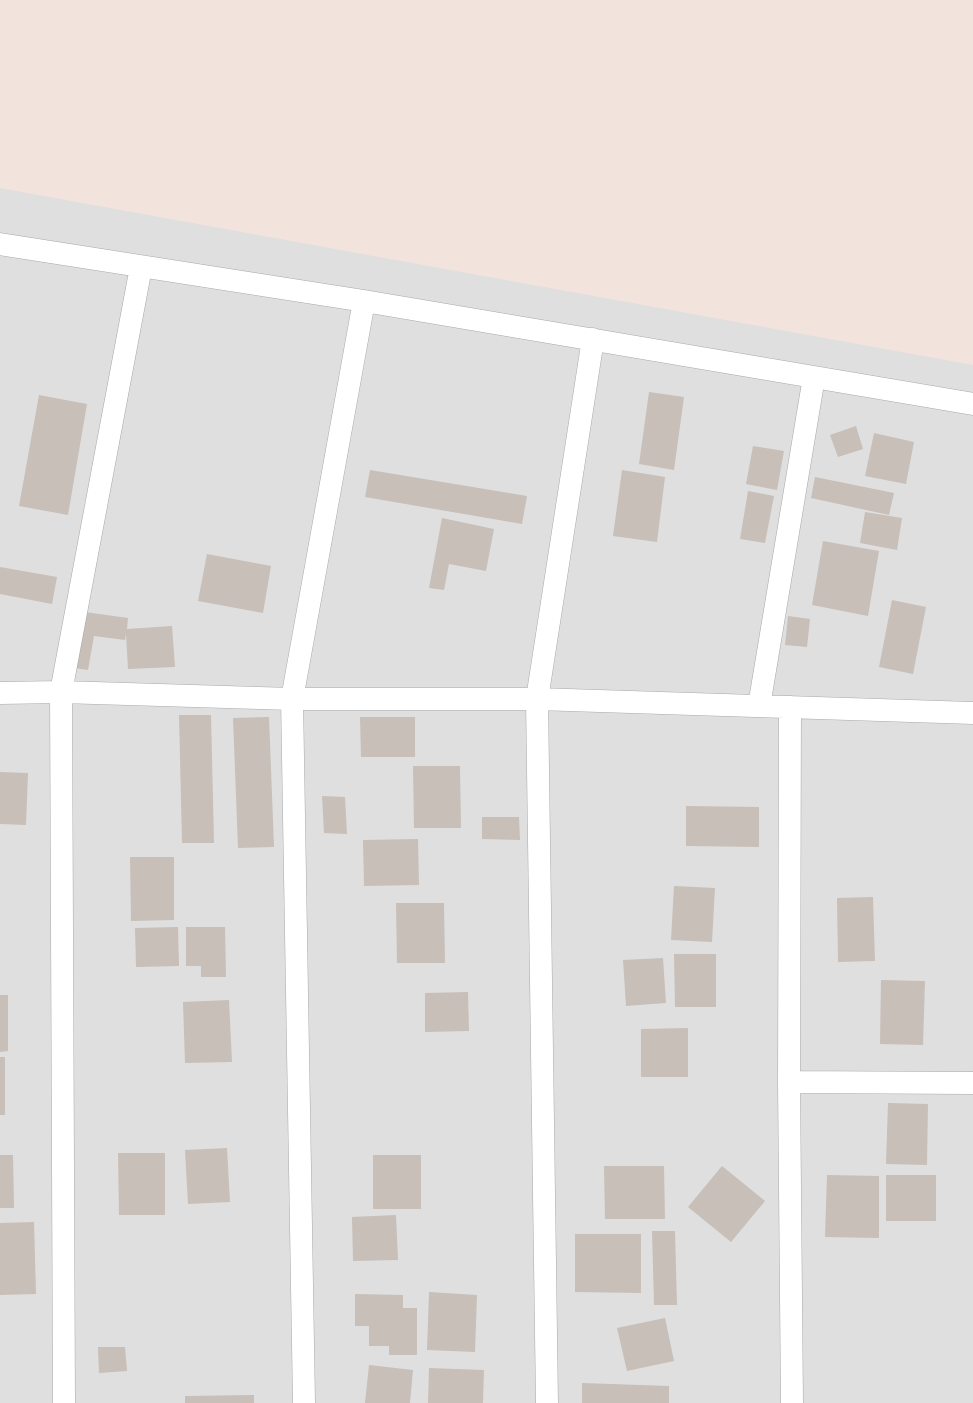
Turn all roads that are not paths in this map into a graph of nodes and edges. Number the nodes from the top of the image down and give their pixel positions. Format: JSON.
{"nodes":[{"id":1,"x":0,"y":244,"type":"edge"},
{"id":2,"x":141,"y":267,"type":"junction"},
{"id":3,"x":364,"y":301,"type":"junction"},
{"id":4,"x":593,"y":339,"type":"junction"},
{"id":5,"x":814,"y":377,"type":"junction"},
{"id":6,"x":973,"y":404,"type":"edge"},
{"id":7,"x":61,"y":692,"type":"junction"},
{"id":8,"x":0,"y":693,"type":"edge"},
{"id":9,"x":292,"y":699,"type":"junction"},
{"id":10,"x":536,"y":699,"type":"junction"},
{"id":11,"x":759,"y":706,"type":"junction"},
{"id":12,"x":790,"y":707,"type":"junction"},
{"id":13,"x":973,"y":713,"type":"edge"},
{"id":14,"x":789,"y":1082,"type":"junction"},
{"id":15,"x":973,"y":1083,"type":"edge"},
{"id":16,"x":64,"y":1403,"type":"edge"},
{"id":17,"x":304,"y":1403,"type":"edge"},
{"id":18,"x":546,"y":1403,"type":"edge"},
{"id":19,"x":792,"y":1403,"type":"edge"}],
"edges":[{"from":1,"to":2,"type":"street"},
{"from":2,"to":3,"type":"street"},
{"from":2,"to":7,"type":"street"},
{"from":3,"to":4,"type":"street"},
{"from":3,"to":9,"type":"street"},
{"from":4,"to":5,"type":"street"},
{"from":4,"to":10,"type":"street"},
{"from":5,"to":6,"type":"street"},
{"from":5,"to":11,"type":"street"},
{"from":7,"to":8,"type":"street"},
{"from":7,"to":9,"type":"street"},
{"from":7,"to":16,"type":"street"},
{"from":9,"to":10,"type":"street"},
{"from":9,"to":17,"type":"street"},
{"from":10,"to":11,"type":"street"},
{"from":10,"to":18,"type":"street"},
{"from":11,"to":12,"type":"street"},
{"from":12,"to":13,"type":"street"},
{"from":12,"to":14,"type":"street"},
{"from":14,"to":15,"type":"street"},
{"from":14,"to":19,"type":"street"}]}
